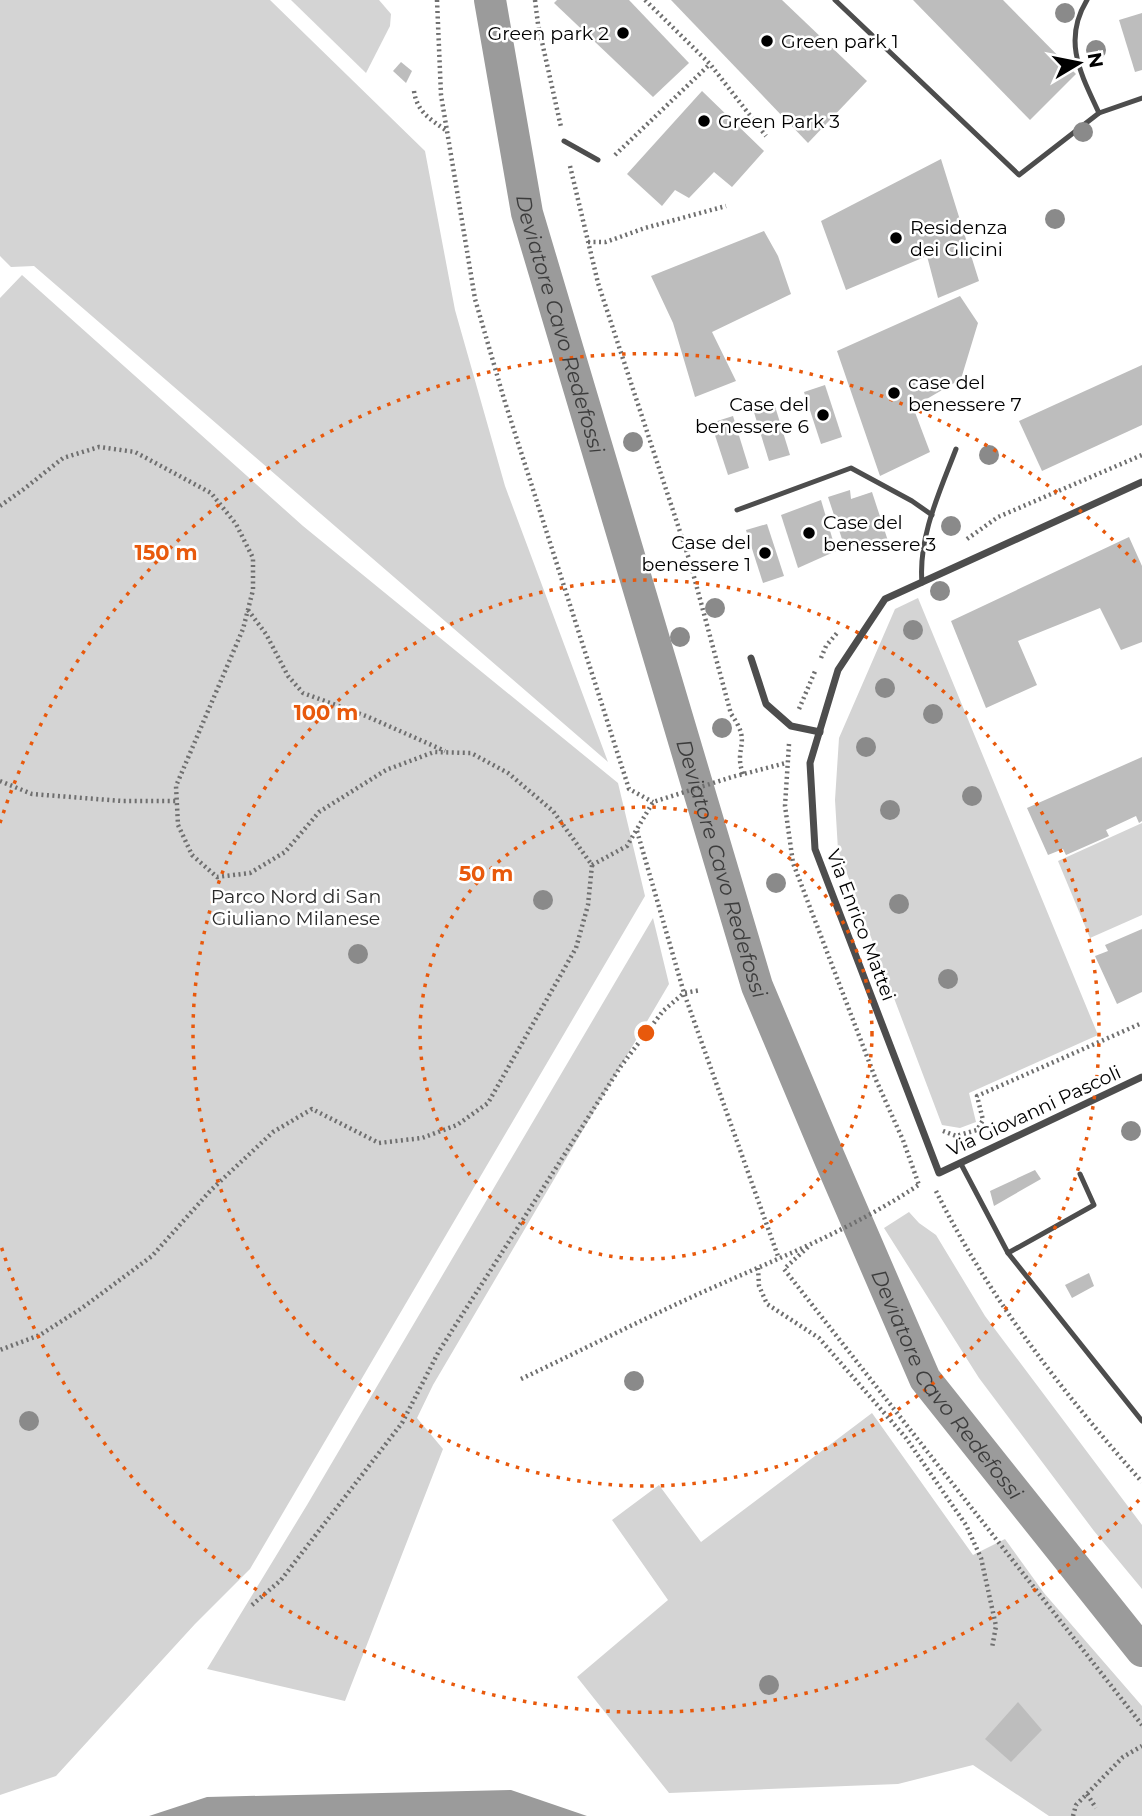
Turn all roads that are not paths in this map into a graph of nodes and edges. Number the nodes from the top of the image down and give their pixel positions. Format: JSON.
{"nodes":[{"id":1,"x":835,"y":0,"type":"edge"},
{"id":2,"x":1087,"y":0,"type":"edge"},
{"id":3,"x":1142,"y":98,"type":"edge"},
{"id":4,"x":1099,"y":113,"type":"junction"},
{"id":5,"x":564,"y":141,"type":"dead end"},
{"id":6,"x":598,"y":160,"type":"road end"},
{"id":7,"x":956,"y":449,"type":"dead end"},
{"id":8,"x":1142,"y":482,"type":"edge"},
{"id":9,"x":737,"y":510,"type":"dead end"},
{"id":10,"x":932,"y":515,"type":"junction"},
{"id":11,"x":922,"y":583,"type":"junction"},
{"id":12,"x":751,"y":658,"type":"dead end"},
{"id":13,"x":820,"y":732,"type":"junction"},
{"id":14,"x":1142,"y":1077,"type":"edge"},
{"id":15,"x":961,"y":1164,"type":"junction"},
{"id":16,"x":939,"y":1173,"type":"joint"},
{"id":17,"x":1080,"y":1174,"type":"dead end"},
{"id":18,"x":1008,"y":1253,"type":"junction"},
{"id":19,"x":1142,"y":1421,"type":"edge"}],
"edges":[{"from":1,"to":4,"type":"lane"},
{"from":2,"to":4,"type":"lane"},
{"from":3,"to":4,"type":"lane"},
{"from":5,"to":6,"type":"lane"},
{"from":7,"to":10,"type":"lane"},
{"from":8,"to":11,"type":"street","name":"Via Enrico Mattei"},
{"from":9,"to":10,"type":"lane"},
{"from":10,"to":11,"type":"lane"},
{"from":11,"to":13,"type":"street","name":"Via Enrico Mattei"},
{"from":12,"to":13,"type":"street"},
{"from":13,"to":16,"type":"street","name":"Via Enrico Mattei"},
{"from":14,"to":15,"type":"street","name":"Via Giovanni Pascoli"},
{"from":15,"to":16,"type":"street","name":"Via Giovanni Pascoli"},
{"from":15,"to":18,"type":"lane"},
{"from":17,"to":18,"type":"lane"},
{"from":18,"to":19,"type":"lane"}]}
